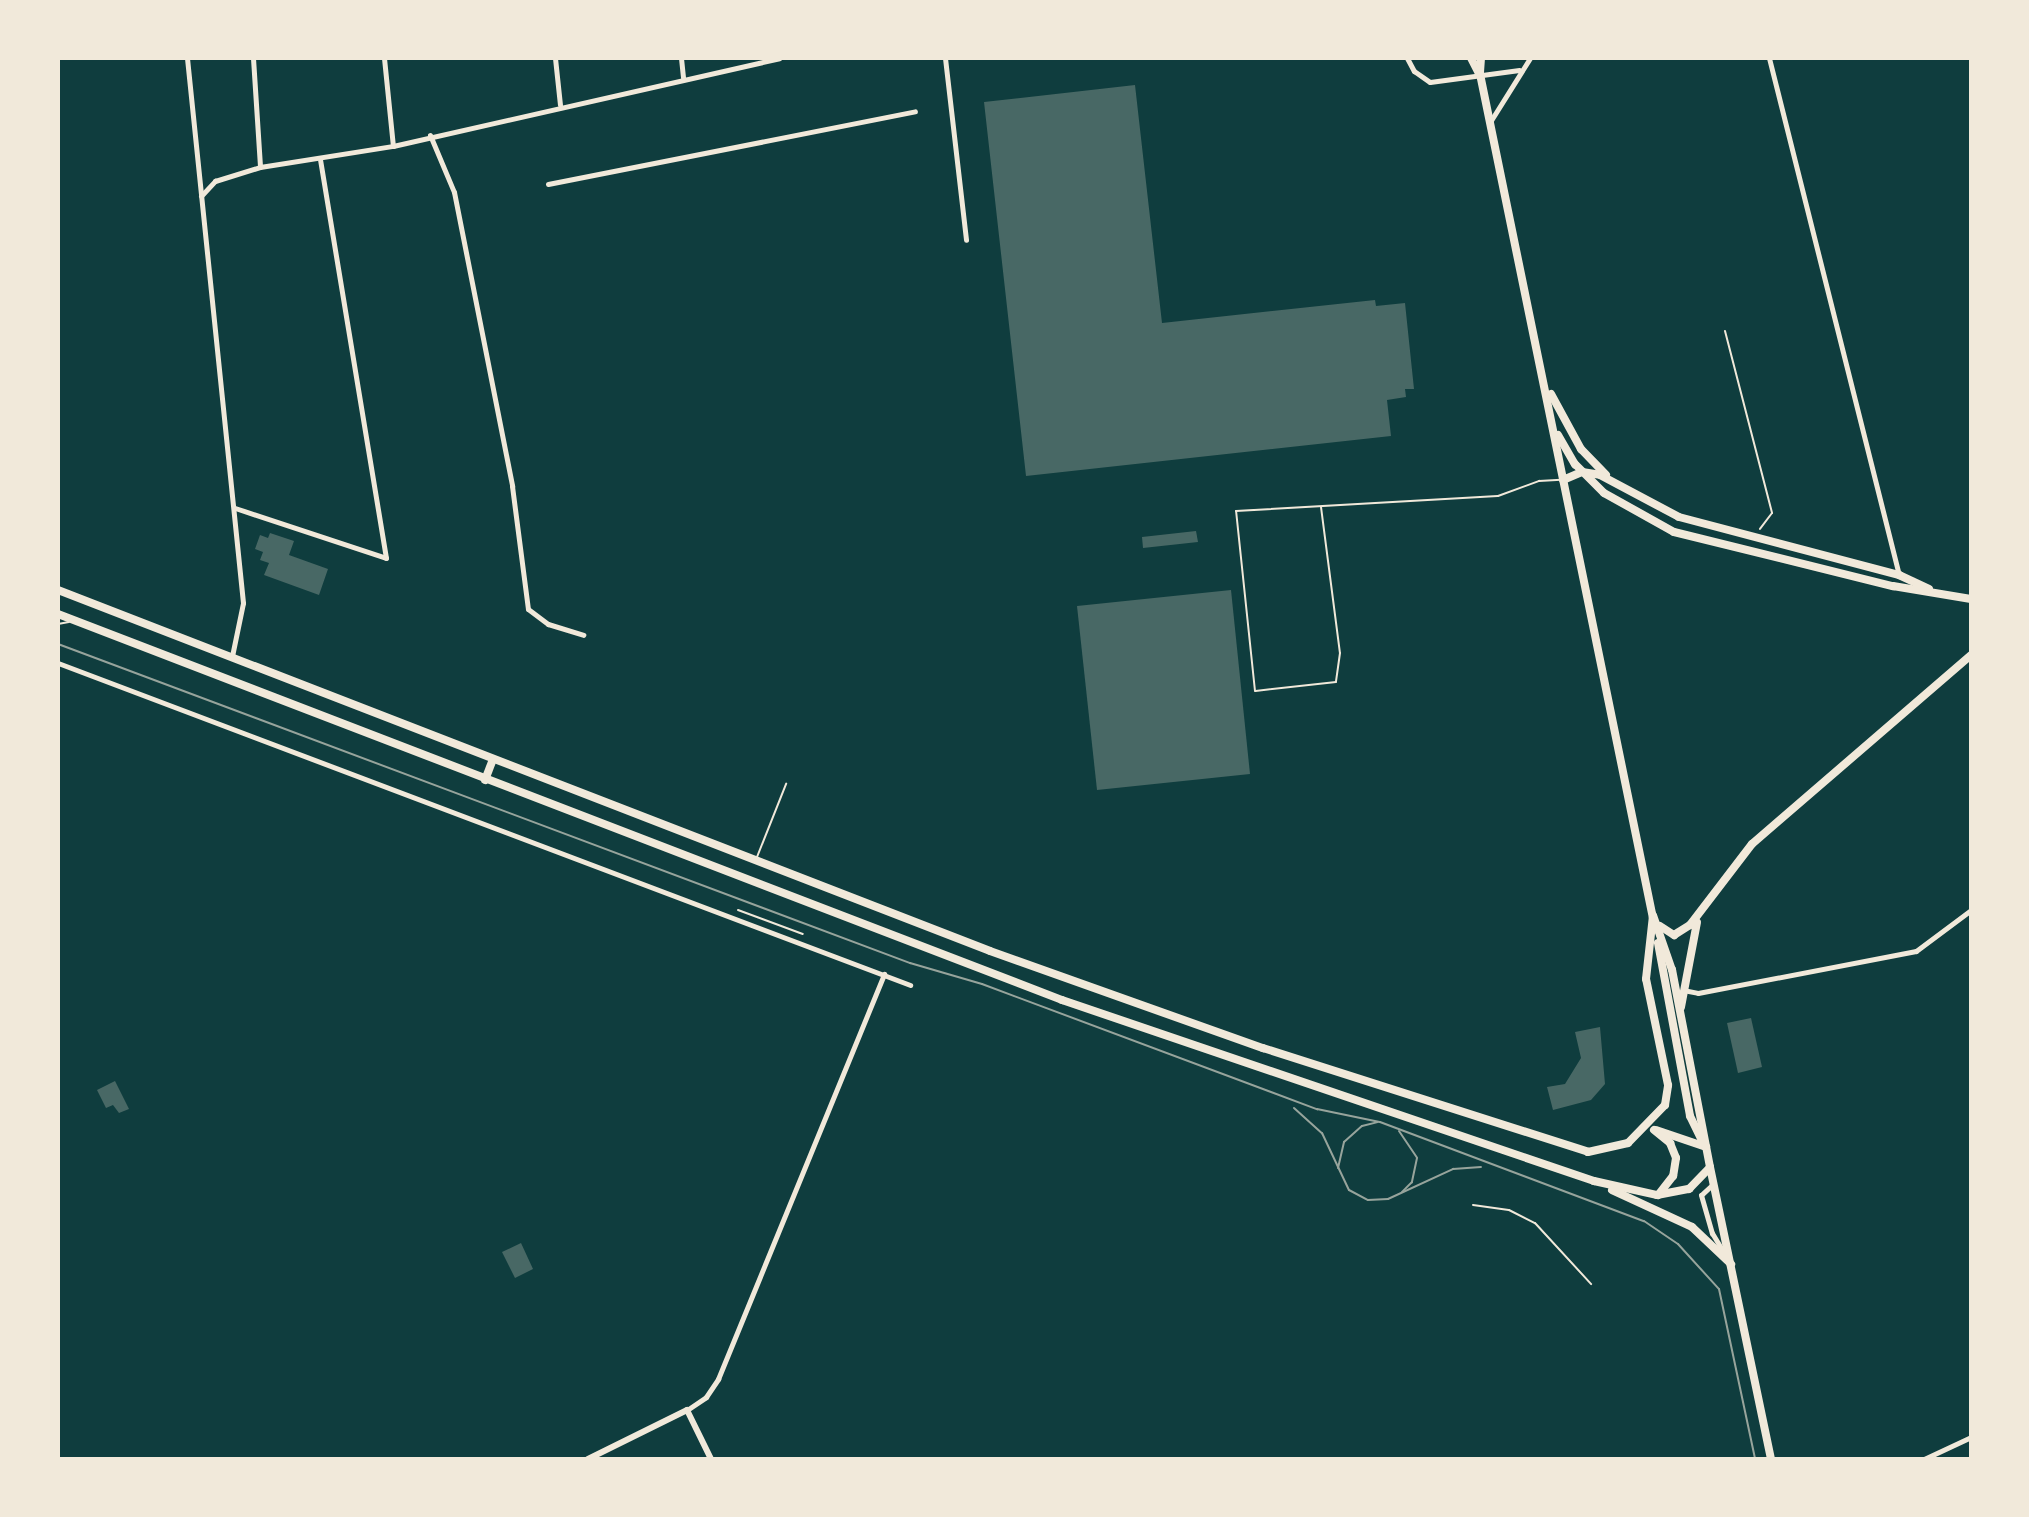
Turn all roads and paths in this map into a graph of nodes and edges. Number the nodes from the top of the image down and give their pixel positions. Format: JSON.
{"nodes":[{"id":1,"x":187,"y":58,"type":"edge"},
{"id":2,"x":253,"y":58,"type":"edge"},
{"id":3,"x":384,"y":58,"type":"edge"},
{"id":4,"x":555,"y":58,"type":"edge"},
{"id":5,"x":681,"y":58,"type":"edge"},
{"id":6,"x":779,"y":58,"type":"edge"},
{"id":7,"x":945,"y":58,"type":"edge"},
{"id":8,"x":1407,"y":58,"type":"edge"},
{"id":9,"x":1471,"y":58,"type":"edge"},
{"id":10,"x":1481,"y":58,"type":"edge"},
{"id":11,"x":1530,"y":58,"type":"edge"},
{"id":12,"x":1769,"y":58,"type":"edge"},
{"id":13,"x":1519,"y":70,"type":"junction"},
{"id":14,"x":1480,"y":74,"type":"junction"},
{"id":15,"x":683,"y":78,"type":"junction"},
{"id":16,"x":560,"y":105,"type":"junction"},
{"id":17,"x":915,"y":111,"type":"dead end"},
{"id":18,"x":1489,"y":123,"type":"junction"},
{"id":19,"x":430,"y":135,"type":"junction"},
{"id":20,"x":393,"y":146,"type":"junction"},
{"id":21,"x":320,"y":160,"type":"junction"},
{"id":22,"x":260,"y":167,"type":"junction"},
{"id":23,"x":548,"y":184,"type":"dead end"},
{"id":24,"x":201,"y":196,"type":"junction"},
{"id":25,"x":966,"y":240,"type":"dead end"},
{"id":26,"x":1725,"y":331,"type":"dead end"},
{"id":27,"x":1546,"y":384,"type":"junction"},
{"id":28,"x":1554,"y":427,"type":"junction"},
{"id":29,"x":1582,"y":472,"type":"junction"},
{"id":30,"x":1563,"y":480,"type":"junction"},
{"id":31,"x":1612,"y":482,"type":"junction"},
{"id":32,"x":1321,"y":507,"type":"junction"},
{"id":33,"x":235,"y":508,"type":"junction"},
{"id":34,"x":1760,"y":529,"type":"dead end"},
{"id":35,"x":1898,"y":570,"type":"junction"},
{"id":36,"x":58,"y":590,"type":"edge"},
{"id":37,"x":1941,"y":595,"type":"junction"},
{"id":38,"x":1971,"y":599,"type":"edge"},
{"id":39,"x":58,"y":614,"type":"edge"},
{"id":40,"x":76,"y":621,"type":"junction"},
{"id":41,"x":58,"y":624,"type":"edge"},
{"id":42,"x":583,"y":635,"type":"dead end"},
{"id":43,"x":1971,"y":655,"type":"edge"},
{"id":44,"x":232,"y":657,"type":"junction"},
{"id":45,"x":58,"y":663,"type":"edge"},
{"id":46,"x":493,"y":759,"type":"junction"},
{"id":47,"x":485,"y":780,"type":"junction"},
{"id":48,"x":786,"y":784,"type":"dead end"},
{"id":49,"x":755,"y":861,"type":"junction"},
{"id":50,"x":738,"y":910,"type":"dead end"},
{"id":51,"x":1971,"y":910,"type":"edge"},
{"id":52,"x":1700,"y":913,"type":"junction"},
{"id":53,"x":1653,"y":915,"type":"junction"},
{"id":54,"x":803,"y":934,"type":"dead end"},
{"id":55,"x":884,"y":974,"type":"junction"},
{"id":56,"x":910,"y":985,"type":"dead end"},
{"id":57,"x":1683,"y":990,"type":"junction"},
{"id":58,"x":1681,"y":1020,"type":"junction"},
{"id":59,"x":1654,"y":1130,"type":"junction"},
{"id":60,"x":1640,"y":1135,"type":"junction"},
{"id":61,"x":1706,"y":1147,"type":"junction"},
{"id":62,"x":1710,"y":1167,"type":"junction"},
{"id":63,"x":1594,"y":1181,"type":"junction"},
{"id":64,"x":1714,"y":1183,"type":"junction"},
{"id":65,"x":1657,"y":1195,"type":"junction"},
{"id":66,"x":1473,"y":1205,"type":"dead end"},
{"id":67,"x":1731,"y":1264,"type":"junction"},
{"id":68,"x":1591,"y":1284,"type":"dead end"},
{"id":69,"x":687,"y":1410,"type":"junction"},
{"id":70,"x":1971,"y":1437,"type":"edge"},
{"id":71,"x":588,"y":1459,"type":"edge"},
{"id":72,"x":711,"y":1459,"type":"edge"},
{"id":73,"x":1771,"y":1459,"type":"edge"},
{"id":74,"x":1924,"y":1459,"type":"edge"}],
"edges":[{"from":1,"to":24,"type":"street"},
{"from":2,"to":22,"type":"street"},
{"from":3,"to":20,"type":"street"},
{"from":4,"to":16,"type":"street"},
{"from":5,"to":15,"type":"street"},
{"from":6,"to":15,"type":"street"},
{"from":7,"to":25,"type":"street"},
{"from":8,"to":14,"type":"street"},
{"from":9,"to":14,"type":"main road"},
{"from":10,"to":14,"type":"main road"},
{"from":11,"to":13,"type":"street"},
{"from":12,"to":35,"type":"street"},
{"from":13,"to":14,"type":"street"},
{"from":13,"to":18,"type":"street"},
{"from":14,"to":18,"type":"main road"},
{"from":15,"to":16,"type":"street"},
{"from":16,"to":19,"type":"street"},
{"from":17,"to":23,"type":"street"},
{"from":18,"to":27,"type":"main road"},
{"from":19,"to":20,"type":"street"},
{"from":19,"to":42,"type":"street"},
{"from":20,"to":21,"type":"street"},
{"from":21,"to":22,"type":"street"},
{"from":21,"to":33,"type":"street"},
{"from":22,"to":24,"type":"street"},
{"from":24,"to":33,"type":"street"},
{"from":26,"to":34,"type":"lane"},
{"from":27,"to":28,"type":"main road"},
{"from":27,"to":31,"type":"main road"},
{"from":28,"to":29,"type":"main road"},
{"from":28,"to":30,"type":"main road"},
{"from":29,"to":30,"type":"main road"},
{"from":29,"to":31,"type":"main road"},
{"from":29,"to":37,"type":"main road"},
{"from":30,"to":32,"type":"lane"},
{"from":30,"to":53,"type":"main road"},
{"from":31,"to":35,"type":"main road"},
{"from":32,"to":32,"type":"lane"},
{"from":33,"to":44,"type":"street"},
{"from":35,"to":37,"type":"main road"},
{"from":36,"to":44,"type":"main road"},
{"from":37,"to":38,"type":"main road"},
{"from":39,"to":40,"type":"main road"},
{"from":40,"to":41,"type":"lane"},
{"from":40,"to":47,"type":"main road"},
{"from":43,"to":52,"type":"main road"},
{"from":44,"to":46,"type":"main road"},
{"from":45,"to":55,"type":"street"},
{"from":46,"to":47,"type":"main road"},
{"from":46,"to":49,"type":"main road"},
{"from":47,"to":63,"type":"main road"},
{"from":48,"to":49,"type":"lane"},
{"from":49,"to":60,"type":"main road"},
{"from":50,"to":54,"type":"path"},
{"from":51,"to":57,"type":"street"},
{"from":52,"to":53,"type":"main road"},
{"from":52,"to":57,"type":"main road"},
{"from":53,"to":58,"type":"main road"},
{"from":53,"to":60,"type":"main road"},
{"from":53,"to":61,"type":"main road"},
{"from":55,"to":56,"type":"street"},
{"from":55,"to":69,"type":"street"},
{"from":57,"to":58,"type":"main road"},
{"from":58,"to":61,"type":"main road"},
{"from":59,"to":60,"type":"main road"},
{"from":59,"to":61,"type":"main road"},
{"from":59,"to":65,"type":"main road"},
{"from":61,"to":62,"type":"main road"},
{"from":62,"to":64,"type":"main road"},
{"from":62,"to":65,"type":"main road"},
{"from":63,"to":65,"type":"main road"},
{"from":63,"to":67,"type":"main road"},
{"from":64,"to":67,"type":"main road"},
{"from":64,"to":67,"type":"street"},
{"from":66,"to":68,"type":"lane"},
{"from":67,"to":73,"type":"main road"},
{"from":69,"to":71,"type":"street"},
{"from":69,"to":72,"type":"street"},
{"from":70,"to":74,"type":"street"}]}
